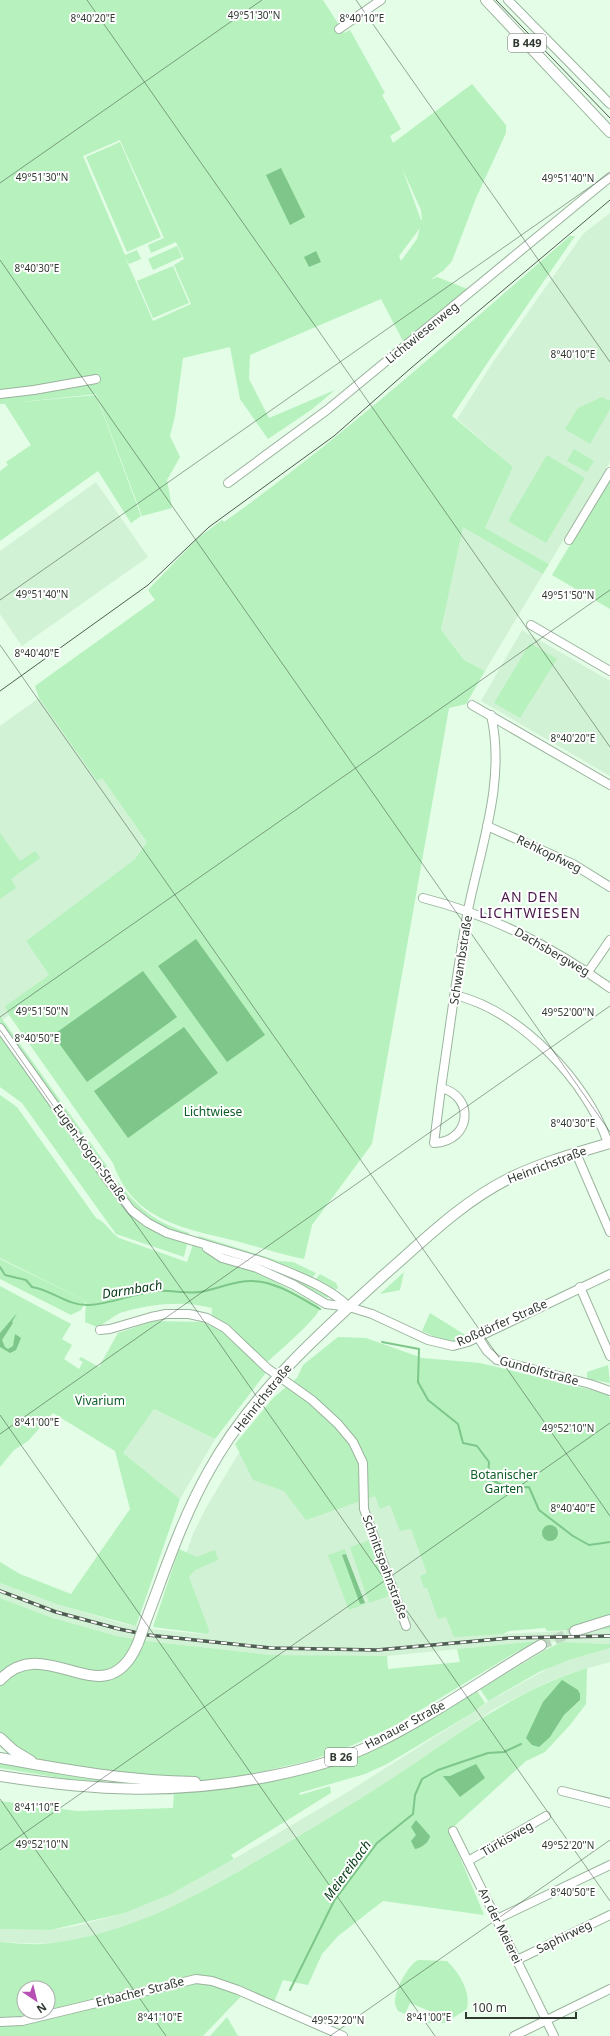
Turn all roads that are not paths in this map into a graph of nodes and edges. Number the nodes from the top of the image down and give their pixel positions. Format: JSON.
{"nodes":[{"id":1,"x":381,"y":0,"type":"edge"},
{"id":2,"x":486,"y":0,"type":"edge"},
{"id":3,"x":508,"y":0,"type":"edge"},
{"id":4,"x":339,"y":29,"type":"dead end"},
{"id":5,"x":610,"y":104,"type":"edge"},
{"id":6,"x":610,"y":132,"type":"edge"},
{"id":7,"x":610,"y":177,"type":"edge"},
{"id":8,"x":96,"y":379,"type":"dead end"},
{"id":9,"x":0,"y":394,"type":"edge"},
{"id":10,"x":610,"y":472,"type":"edge"},
{"id":11,"x":228,"y":483,"type":"dead end"},
{"id":12,"x":569,"y":540,"type":"dead end"},
{"id":13,"x":532,"y":625,"type":"dead end"},
{"id":14,"x":610,"y":671,"type":"edge"},
{"id":15,"x":472,"y":705,"type":"dead end"},
{"id":16,"x":491,"y":715,"type":"junction"},
{"id":17,"x":610,"y":785,"type":"edge"},
{"id":18,"x":487,"y":826,"type":"junction"},
{"id":19,"x":610,"y":887,"type":"edge"},
{"id":20,"x":424,"y":898,"type":"dead end"},
{"id":21,"x":468,"y":910,"type":"junction"},
{"id":22,"x":610,"y":940,"type":"edge"},
{"id":23,"x":588,"y":972,"type":"junction"},
{"id":24,"x":610,"y":988,"type":"edge"},
{"id":25,"x":455,"y":996,"type":"junction"},
{"id":26,"x":1,"y":1030,"type":"edge"},
{"id":27,"x":441,"y":1088,"type":"junction"},
{"id":28,"x":609,"y":1143,"type":"edge"},
{"id":29,"x":576,"y":1153,"type":"junction"},
{"id":30,"x":610,"y":1232,"type":"edge"},
{"id":31,"x":202,"y":1244,"type":"junction"},
{"id":32,"x":610,"y":1274,"type":"edge"},
{"id":33,"x":580,"y":1287,"type":"junction"},
{"id":34,"x":348,"y":1307,"type":"junction"},
{"id":35,"x":100,"y":1330,"type":"dead end"},
{"id":36,"x":478,"y":1337,"type":"junction"},
{"id":37,"x":610,"y":1356,"type":"edge"},
{"id":38,"x":278,"y":1377,"type":"junction"},
{"id":39,"x":610,"y":1391,"type":"edge"},
{"id":40,"x":610,"y":1620,"type":"edge"},
{"id":41,"x":406,"y":1626,"type":"dead end"},
{"id":42,"x":575,"y":1631,"type":"tunnel mouth"},
{"id":43,"x":541,"y":1645,"type":"tunnel mouth"},
{"id":44,"x":0,"y":1680,"type":"edge"},
{"id":45,"x":0,"y":1738,"type":"edge"},
{"id":46,"x":0,"y":1758,"type":"edge"},
{"id":47,"x":42,"y":1766,"type":"junction"},
{"id":48,"x":0,"y":1776,"type":"edge"},
{"id":49,"x":233,"y":1783,"type":"junction"},
{"id":50,"x":562,"y":1790,"type":"dead end"},
{"id":51,"x":610,"y":1804,"type":"edge"},
{"id":52,"x":546,"y":1816,"type":"dead end"},
{"id":53,"x":453,"y":1831,"type":"dead end"},
{"id":54,"x":468,"y":1861,"type":"junction"},
{"id":55,"x":610,"y":1865,"type":"edge"},
{"id":56,"x":610,"y":1915,"type":"edge"},
{"id":57,"x":497,"y":1919,"type":"junction"},
{"id":58,"x":517,"y":1960,"type":"junction"},
{"id":59,"x":610,"y":1989,"type":"edge"},
{"id":60,"x":547,"y":2020,"type":"junction"},
{"id":61,"x":0,"y":2022,"type":"edge"},
{"id":62,"x":343,"y":2036,"type":"edge"},
{"id":63,"x":514,"y":2036,"type":"edge"},
{"id":64,"x":554,"y":2036,"type":"edge"}],
"edges":[{"from":1,"to":4,"type":"street"},
{"from":2,"to":6,"type":"main road","number":"B 449"},
{"from":3,"to":5,"type":"street"},
{"from":7,"to":11,"type":"street","name":"Lichtwiesenweg"},
{"from":8,"to":9,"type":"street"},
{"from":10,"to":12,"type":"street"},
{"from":13,"to":14,"type":"street"},
{"from":15,"to":16,"type":"street"},
{"from":16,"to":17,"type":"street"},
{"from":16,"to":18,"type":"street","name":"Schwambstraße"},
{"from":18,"to":19,"type":"street","name":"Rehkopfweg"},
{"from":18,"to":21,"type":"street","name":"Schwambstraße"},
{"from":20,"to":21,"type":"street","name":"Dachsbergweg"},
{"from":21,"to":23,"type":"street","name":"Dachsbergweg"},
{"from":21,"to":25,"type":"street","name":"Schwambstraße"},
{"from":22,"to":23,"type":"street"},
{"from":23,"to":24,"type":"street","name":"Dachsbergweg"},
{"from":25,"to":27,"type":"street","name":"Schwambstraße"},
{"from":25,"to":28,"type":"street"},
{"from":26,"to":31,"type":"street","name":"Eugen-Kogon-Straße"},
{"from":27,"to":27,"type":"street","name":"Schwambstraße"},
{"from":28,"to":29,"type":"main road","name":"Heinrichstraße"},
{"from":29,"to":30,"type":"street"},
{"from":29,"to":34,"type":"main road","name":"Heinrichstraße"},
{"from":31,"to":34,"type":"street","name":"Eugen-Kogon-Straße"},
{"from":31,"to":34,"type":"street","name":"Eugen-Kogon-Straße"},
{"from":32,"to":33,"type":"street","name":"Roßdörfer Straße"},
{"from":33,"to":36,"type":"street","name":"Roßdörfer Straße"},
{"from":33,"to":37,"type":"street"},
{"from":34,"to":36,"type":"street","name":"Roßdörfer Straße"},
{"from":34,"to":38,"type":"main road","name":"Heinrichstraße"},
{"from":35,"to":38,"type":"street","name":"Schnittspahnstraße"},
{"from":36,"to":39,"type":"street","name":"Gundolfstraße"},
{"from":38,"to":41,"type":"street","name":"Schnittspahnstraße"},
{"from":38,"to":44,"type":"main road","name":"Heinrichstraße","bridge":true},
{"from":40,"to":42,"type":"main road"},
{"from":43,"to":49,"type":"main road","name":"Hanauer Straße","number":"B 26"},
{"from":45,"to":47,"type":"main road"},
{"from":46,"to":47,"type":"main road","number":"B 26"},
{"from":47,"to":49,"type":"main road","number":"B 26"},
{"from":48,"to":49,"type":"main road","number":"B 26"},
{"from":50,"to":51,"type":"street"},
{"from":52,"to":54,"type":"street","name":"Türkisweg"},
{"from":53,"to":54,"type":"street","name":"An der Meierei"},
{"from":54,"to":57,"type":"street","name":"An der Meierei"},
{"from":55,"to":57,"type":"street"},
{"from":56,"to":58,"type":"street","name":"Saphirweg"},
{"from":57,"to":58,"type":"street","name":"An der Meierei"},
{"from":58,"to":60,"type":"street","name":"An der Meierei"},
{"from":59,"to":60,"type":"street"},
{"from":60,"to":63,"type":"street"},
{"from":60,"to":64,"type":"street","name":"An der Meierei"},
{"from":61,"to":62,"type":"street","name":"Erbacher Straße"}]}
